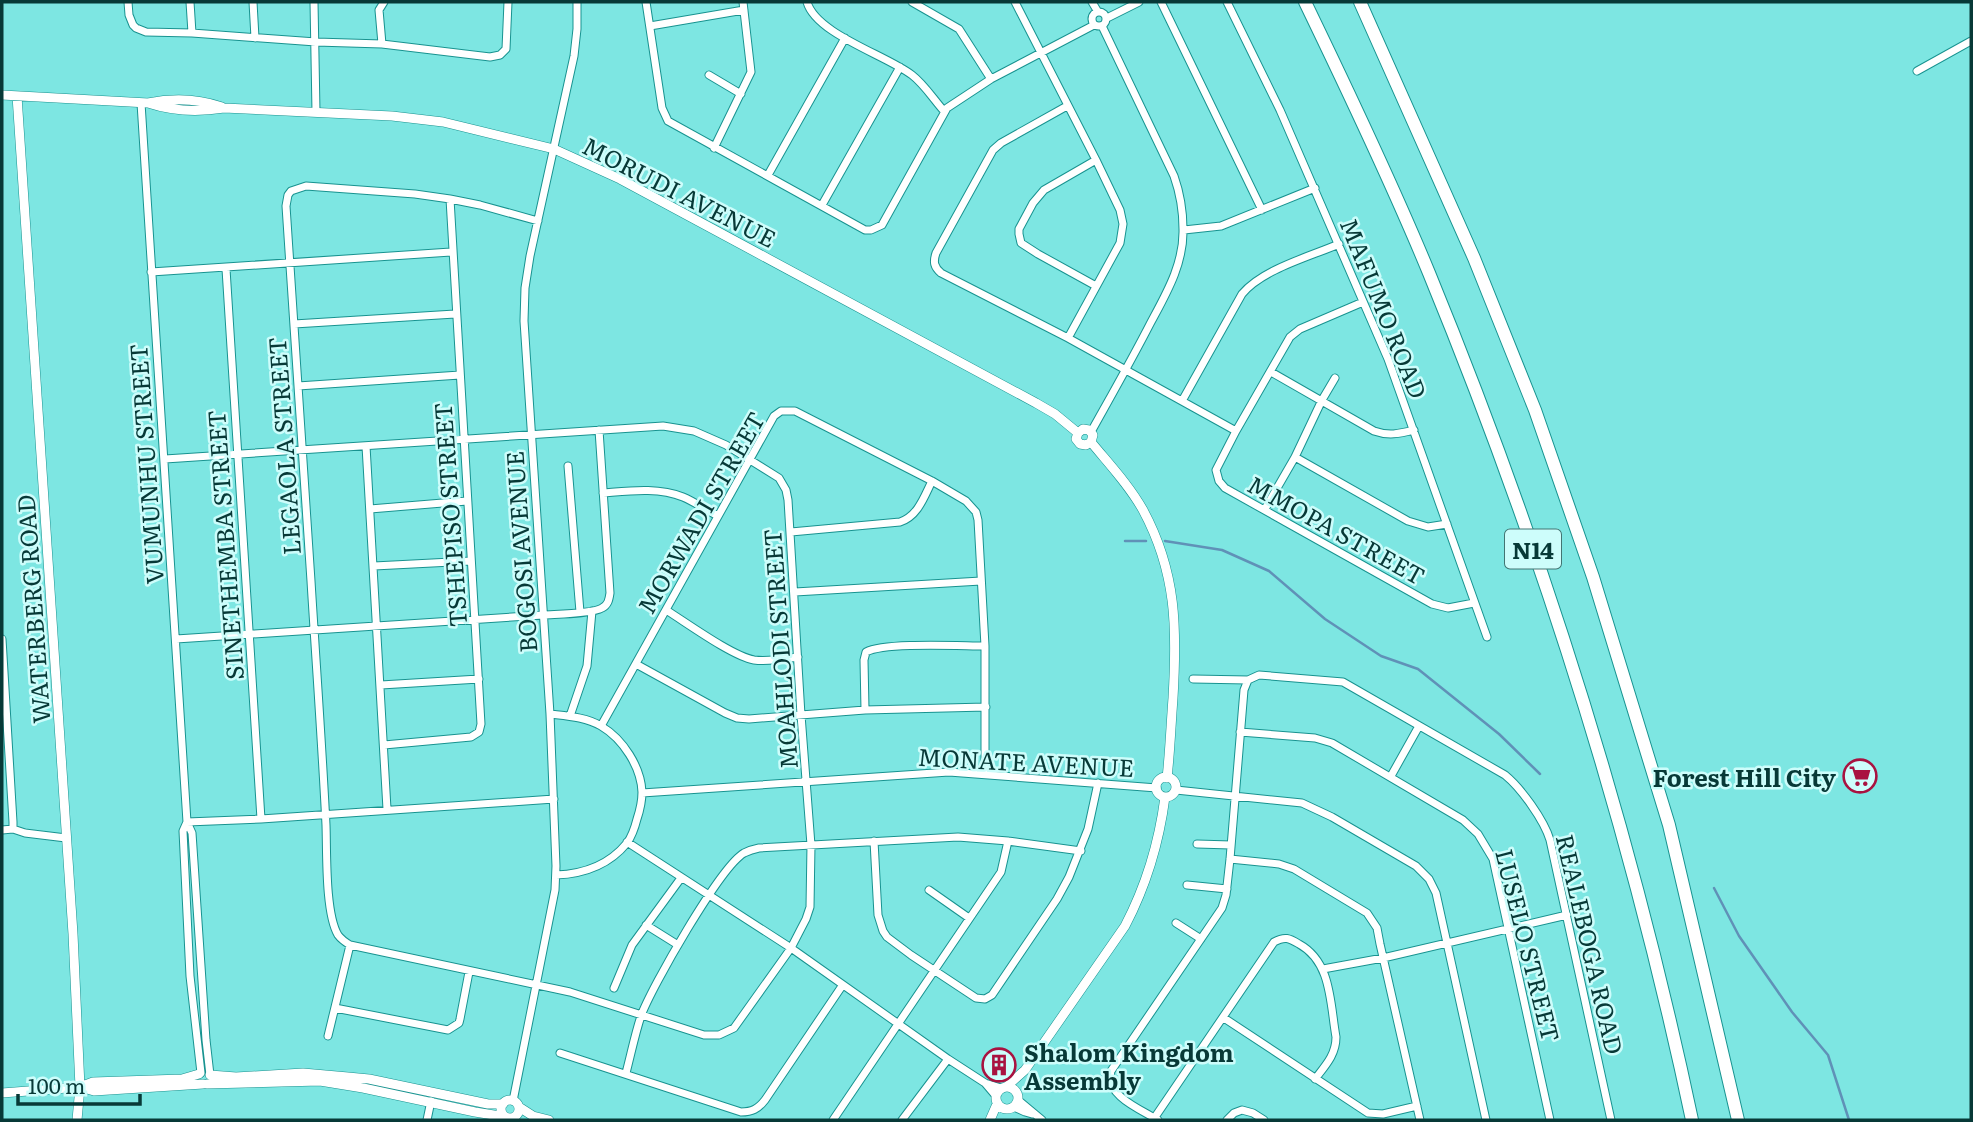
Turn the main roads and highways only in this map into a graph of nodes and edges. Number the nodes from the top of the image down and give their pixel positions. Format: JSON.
{"nodes":[{"id":1,"x":1306,"y":2,"type":"edge"},
{"id":2,"x":1360,"y":2,"type":"edge"},
{"id":3,"x":1720,"y":1038,"type":"junction"},
{"id":4,"x":1692,"y":1120,"type":"edge"},
{"id":5,"x":1738,"y":1120,"type":"edge"},
{"id":6,"x":1746,"y":1120,"type":"edge"}],
"edges":[{"from":1,"to":4,"type":"highway","number":"N14"},
{"from":2,"to":3,"type":"highway","number":"N14"},
{"from":3,"to":5,"type":"highway","number":"N14"},
{"from":3,"to":6,"type":"highway"}]}
